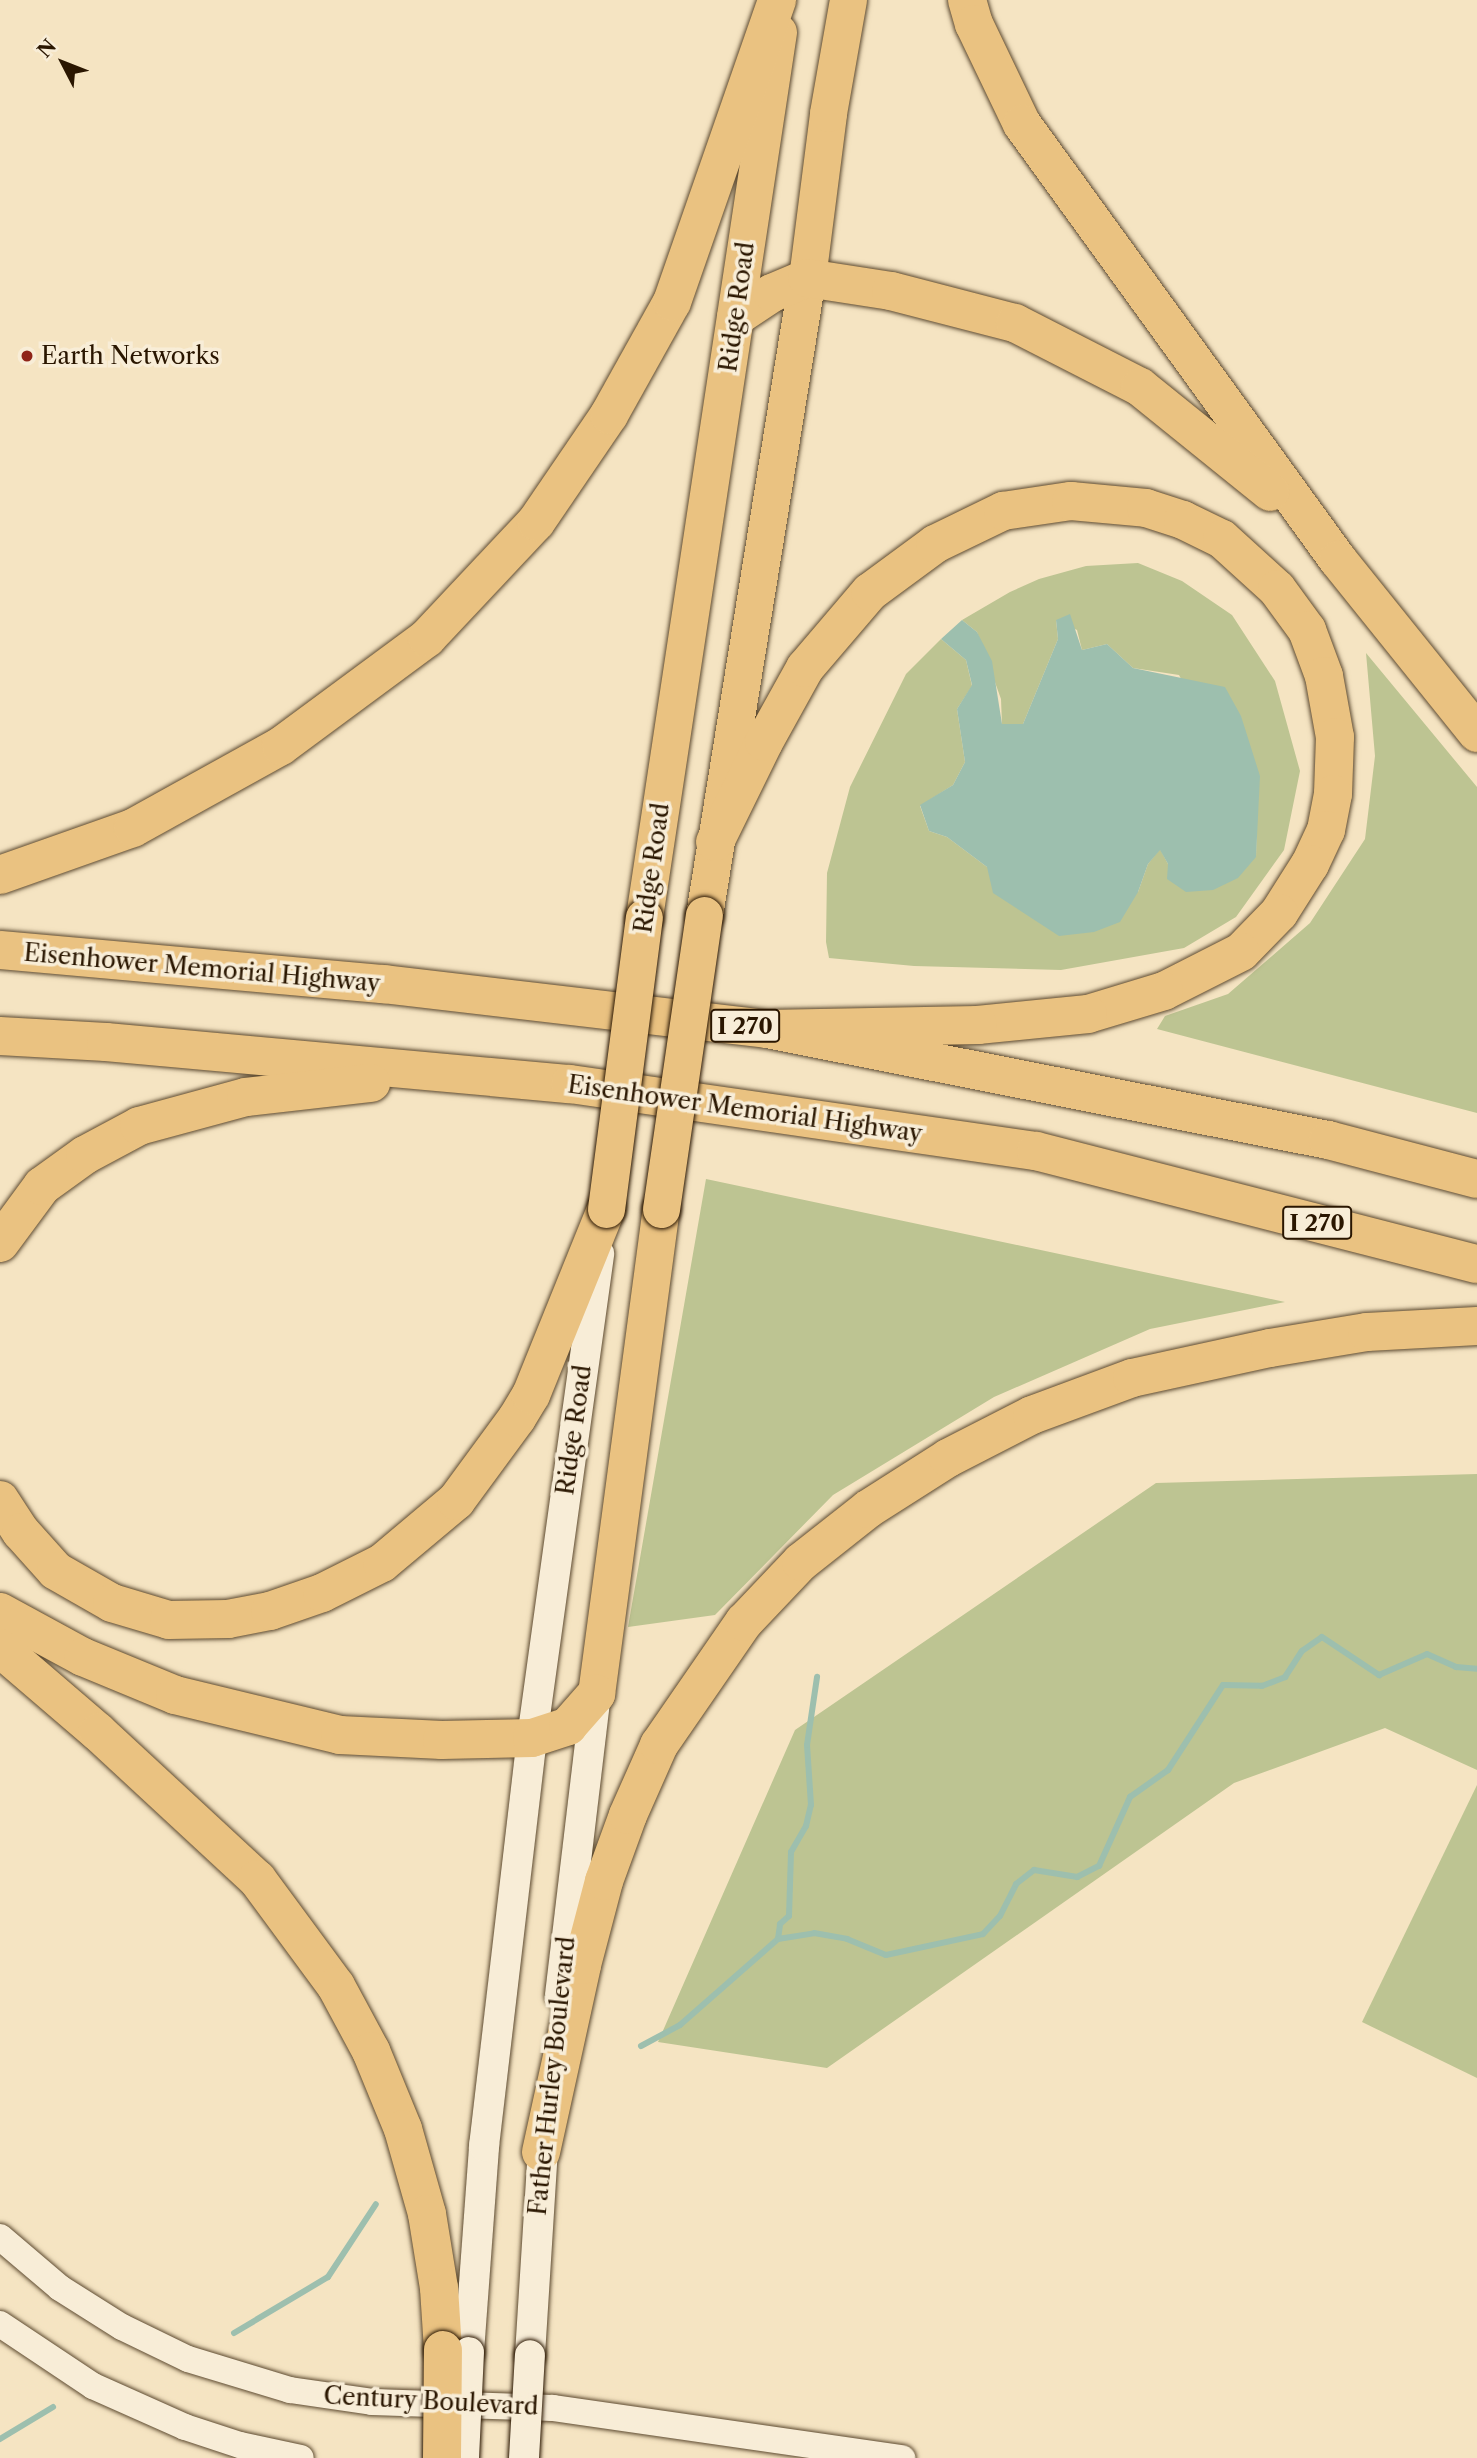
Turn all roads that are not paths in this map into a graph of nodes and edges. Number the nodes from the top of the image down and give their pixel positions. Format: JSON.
{"nodes":[{"id":1,"x":776,"y":0,"type":"edge"},
{"id":2,"x":784,"y":0,"type":"edge"},
{"id":3,"x":848,"y":0,"type":"edge"},
{"id":4,"x":967,"y":0,"type":"edge"},
{"id":5,"x":807,"y":278,"type":"junction"},
{"id":6,"x":736,"y":317,"type":"junction"},
{"id":7,"x":1338,"y":560,"type":"junction"},
{"id":8,"x":1477,"y":733,"type":"edge"},
{"id":9,"x":715,"y":842,"type":"junction"},
{"id":10,"x":0,"y":875,"type":"edge"},
{"id":11,"x":0,"y":950,"type":"edge"},
{"id":12,"x":767,"y":1029,"type":"junction"},
{"id":13,"x":0,"y":1036,"type":"edge"},
{"id":14,"x":570,"y":1084,"type":"junction"},
{"id":15,"x":1477,"y":1179,"type":"edge"},
{"id":16,"x":606,"y":1209,"type":"junction"},
{"id":17,"x":0,"y":1242,"type":"edge"},
{"id":18,"x":1477,"y":1264,"type":"edge"},
{"id":19,"x":1477,"y":1326,"type":"edge"},
{"id":20,"x":0,"y":1500,"type":"edge"},
{"id":21,"x":0,"y":1612,"type":"edge"},
{"id":22,"x":0,"y":1648,"type":"edge"},
{"id":23,"x":596,"y":1694,"type":"junction"},
{"id":24,"x":533,"y":1738,"type":"junction"},
{"id":25,"x":541,"y":2152,"type":"junction"},
{"id":26,"x":0,"y":2237,"type":"edge"},
{"id":27,"x":0,"y":2324,"type":"edge"},
{"id":28,"x":456,"y":2351,"type":"junction"},
{"id":29,"x":301,"y":2458,"type":"edge"},
{"id":30,"x":442,"y":2458,"type":"edge"},
{"id":31,"x":464,"y":2458,"type":"edge"},
{"id":32,"x":524,"y":2458,"type":"edge"},
{"id":33,"x":902,"y":2458,"type":"edge"}],
"edges":[{"from":1,"to":10,"type":"highway"},
{"from":2,"to":6,"type":"highway","name":"Ridge Road"},
{"from":3,"to":5,"type":"highway"},
{"from":4,"to":7,"type":"highway"},
{"from":5,"to":6,"type":"highway"},
{"from":5,"to":7,"type":"highway"},
{"from":5,"to":9,"type":"highway"},
{"from":6,"to":16,"type":"highway","name":"Ridge Road","bridge":true},
{"from":7,"to":8,"type":"highway"},
{"from":9,"to":12,"type":"highway"},
{"from":9,"to":23,"type":"highway","bridge":true},
{"from":11,"to":12,"type":"highway","name":"Eisenhower Memorial Highway","number":"I 270"},
{"from":12,"to":15,"type":"highway","name":"Eisenhower Memorial Highway","number":"I 270"},
{"from":13,"to":14,"type":"highway","name":"Eisenhower Memorial Highway","number":"I 270"},
{"from":14,"to":17,"type":"highway"},
{"from":14,"to":18,"type":"highway","name":"Eisenhower Memorial Highway","number":"I 270"},
{"from":16,"to":20,"type":"highway"},
{"from":16,"to":24,"type":"main road","name":"Ridge Road"},
{"from":19,"to":25,"type":"highway"},
{"from":21,"to":24,"type":"highway"},
{"from":22,"to":28,"type":"highway"},
{"from":23,"to":24,"type":"highway"},
{"from":23,"to":25,"type":"main road","name":"Father Hurley Boulevard"},
{"from":24,"to":28,"type":"main road"},
{"from":25,"to":32,"type":"main road","name":"Father Hurley Boulevard","bridge":true},
{"from":26,"to":33,"type":"street","name":"Century Boulevard"},
{"from":27,"to":29,"type":"street"},
{"from":28,"to":30,"type":"highway","bridge":true},
{"from":28,"to":31,"type":"main road","bridge":true}]}
